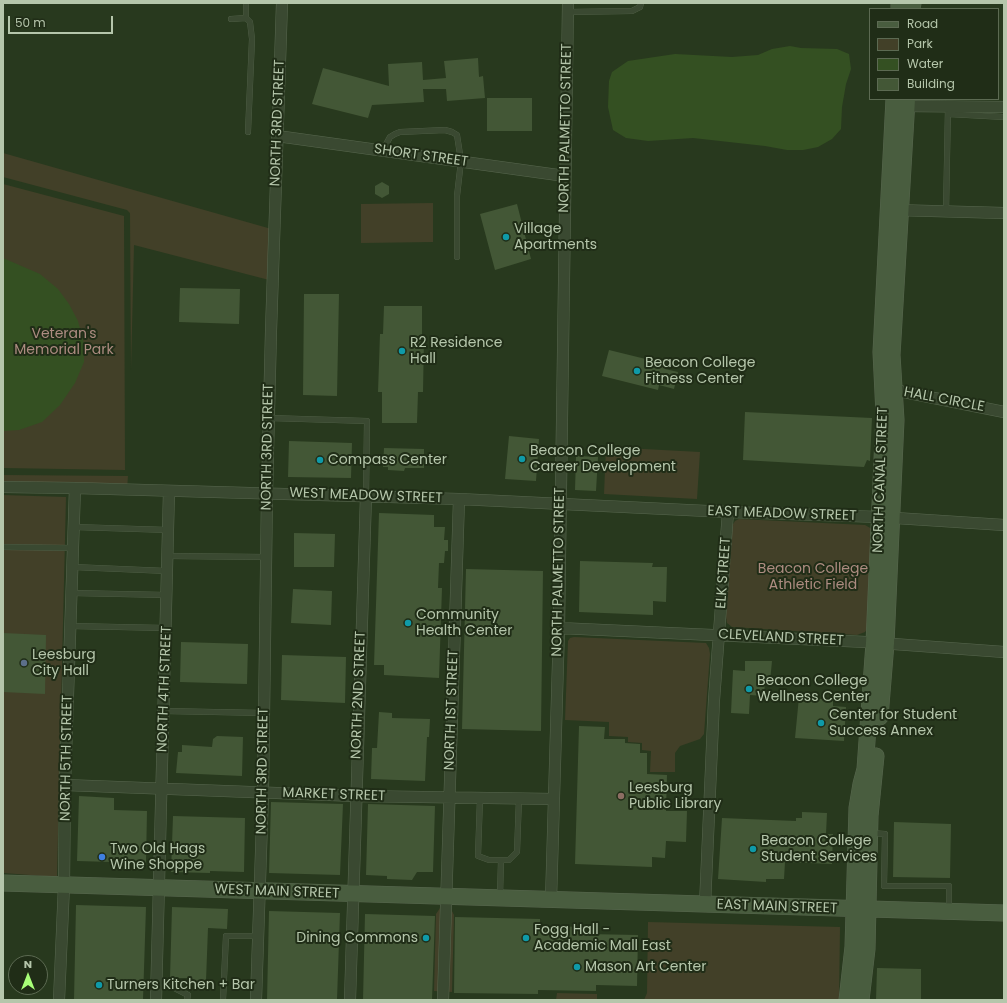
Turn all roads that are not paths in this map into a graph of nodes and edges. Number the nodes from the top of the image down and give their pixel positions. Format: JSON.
{"nodes":[{"id":1,"x":246,"y":3,"type":"edge"},
{"id":2,"x":282,"y":3,"type":"edge"},
{"id":3,"x":641,"y":3,"type":"edge"},
{"id":4,"x":568,"y":7,"type":"edge"},
{"id":5,"x":246,"y":18,"type":"junction"},
{"id":6,"x":231,"y":19,"type":"dead end"},
{"id":7,"x":900,"y":103,"type":"edge"},
{"id":8,"x":1004,"y":107,"type":"edge"},
{"id":9,"x":948,"y":110,"type":"junction"},
{"id":10,"x":1004,"y":117,"type":"edge"},
{"id":11,"x":248,"y":132,"type":"dead end"},
{"id":12,"x":277,"y":136,"type":"junction"},
{"id":13,"x":383,"y":150,"type":"junction"},
{"id":14,"x":461,"y":161,"type":"junction"},
{"id":15,"x":565,"y":176,"type":"junction"},
{"id":16,"x":894,"y":210,"type":"junction"},
{"id":17,"x":946,"y":212,"type":"junction"},
{"id":18,"x":1004,"y":213,"type":"edge"},
{"id":19,"x":457,"y":257,"type":"dead end"},
{"id":20,"x":889,"y":390,"type":"junction"},
{"id":21,"x":1004,"y":412,"type":"edge"},
{"id":22,"x":269,"y":418,"type":"junction"},
{"id":23,"x":3,"y":487,"type":"edge"},
{"id":24,"x":75,"y":488,"type":"junction"},
{"id":25,"x":169,"y":491,"type":"junction"},
{"id":26,"x":267,"y":493,"type":"junction"},
{"id":27,"x":366,"y":496,"type":"junction"},
{"id":28,"x":458,"y":499,"type":"junction"},
{"id":29,"x":560,"y":504,"type":"junction"},
{"id":30,"x":728,"y":512,"type":"junction"},
{"id":31,"x":885,"y":518,"type":"junction"},
{"id":32,"x":1004,"y":525,"type":"edge"},
{"id":33,"x":74,"y":526,"type":"junction"},
{"id":34,"x":168,"y":530,"type":"junction"},
{"id":35,"x":3,"y":547,"type":"edge"},
{"id":36,"x":73,"y":548,"type":"junction"},
{"id":37,"x":168,"y":556,"type":"junction"},
{"id":38,"x":266,"y":557,"type":"junction"},
{"id":39,"x":73,"y":567,"type":"junction"},
{"id":40,"x":168,"y":571,"type":"junction"},
{"id":41,"x":72,"y":593,"type":"junction"},
{"id":42,"x":167,"y":595,"type":"junction"},
{"id":43,"x":70,"y":626,"type":"junction"},
{"id":44,"x":166,"y":628,"type":"junction"},
{"id":45,"x":559,"y":628,"type":"junction"},
{"id":46,"x":719,"y":634,"type":"junction"},
{"id":47,"x":880,"y":643,"type":"junction"},
{"id":48,"x":1004,"y":652,"type":"edge"},
{"id":49,"x":164,"y":711,"type":"junction"},
{"id":50,"x":264,"y":713,"type":"junction"},
{"id":51,"x":65,"y":784,"type":"junction"},
{"id":52,"x":162,"y":789,"type":"junction"},
{"id":53,"x":263,"y":792,"type":"junction"},
{"id":54,"x":356,"y":796,"type":"junction"},
{"id":55,"x":449,"y":798,"type":"junction"},
{"id":56,"x":480,"y":798,"type":"junction"},
{"id":57,"x":519,"y":798,"type":"junction"},
{"id":58,"x":554,"y":799,"type":"junction"},
{"id":59,"x":863,"y":832,"type":"junction"},
{"id":60,"x":501,"y":860,"type":"junction"},
{"id":61,"x":3,"y":883,"type":"edge"},
{"id":62,"x":64,"y":885,"type":"junction"},
{"id":63,"x":159,"y":888,"type":"junction"},
{"id":64,"x":260,"y":891,"type":"junction"},
{"id":65,"x":352,"y":894,"type":"junction"},
{"id":66,"x":446,"y":897,"type":"junction"},
{"id":67,"x":500,"y":899,"type":"junction"},
{"id":68,"x":551,"y":900,"type":"junction"},
{"id":69,"x":705,"y":905,"type":"junction"},
{"id":70,"x":861,"y":909,"type":"junction"},
{"id":71,"x":949,"y":912,"type":"junction"},
{"id":72,"x":1004,"y":913,"type":"edge"},
{"id":73,"x":258,"y":936,"type":"junction"},
{"id":74,"x":157,"y":979,"type":"junction"},
{"id":75,"x":59,"y":1000,"type":"edge"},
{"id":76,"x":156,"y":1000,"type":"edge"},
{"id":77,"x":187,"y":1000,"type":"edge"},
{"id":78,"x":224,"y":1000,"type":"edge"},
{"id":79,"x":256,"y":1000,"type":"edge"},
{"id":80,"x":350,"y":1000,"type":"edge"},
{"id":81,"x":444,"y":1000,"type":"edge"},
{"id":82,"x":847,"y":1000,"type":"edge"},
{"id":83,"x":861,"y":1000,"type":"edge"}],
"edges":[{"from":1,"to":5,"type":"lane"},
{"from":2,"to":12,"type":"street","name":"NORTH 3RD STREET"},
{"from":3,"to":4,"type":"lane"},
{"from":4,"to":15,"type":"street","name":"NORTH PALMETTO STREET"},
{"from":5,"to":6,"type":"lane"},
{"from":5,"to":11,"type":"lane"},
{"from":7,"to":9,"type":"street"},
{"from":7,"to":16,"type":"street","name":"NORTH CANAL STREET"},
{"from":8,"to":9,"type":"street"},
{"from":9,"to":10,"type":"lane"},
{"from":9,"to":17,"type":"lane"},
{"from":12,"to":13,"type":"street","name":"SHORT STREET"},
{"from":12,"to":22,"type":"street","name":"NORTH 3RD STREET"},
{"from":13,"to":14,"type":"street","name":"SHORT STREET"},
{"from":13,"to":14,"type":"lane"},
{"from":14,"to":15,"type":"street","name":"SHORT STREET"},
{"from":14,"to":19,"type":"lane"},
{"from":15,"to":29,"type":"street","name":"NORTH PALMETTO STREET"},
{"from":16,"to":17,"type":"street"},
{"from":16,"to":20,"type":"street","name":"NORTH CANAL STREET"},
{"from":17,"to":18,"type":"street"},
{"from":20,"to":21,"type":"street","name":"HALL CIRCLE"},
{"from":20,"to":31,"type":"street","name":"NORTH CANAL STREET"},
{"from":22,"to":26,"type":"street","name":"NORTH 3RD STREET"},
{"from":22,"to":27,"type":"lane"},
{"from":23,"to":24,"type":"street","name":"WEST MEADOW STREET"},
{"from":24,"to":25,"type":"street","name":"WEST MEADOW STREET"},
{"from":24,"to":33,"type":"street","name":"NORTH 5TH STREET"},
{"from":25,"to":26,"type":"street","name":"WEST MEADOW STREET"},
{"from":25,"to":34,"type":"street","name":"NORTH 4TH STREET"},
{"from":26,"to":27,"type":"street","name":"WEST MEADOW STREET"},
{"from":26,"to":38,"type":"street","name":"NORTH 3RD STREET"},
{"from":27,"to":28,"type":"street","name":"WEST MEADOW STREET"},
{"from":27,"to":54,"type":"street","name":"NORTH 2ND STREET"},
{"from":28,"to":29,"type":"street","name":"WEST MEADOW STREET"},
{"from":28,"to":55,"type":"street","name":"NORTH 1ST STREET"},
{"from":29,"to":30,"type":"street","name":"EAST MEADOW STREET"},
{"from":29,"to":45,"type":"street","name":"NORTH PALMETTO STREET"},
{"from":30,"to":31,"type":"street","name":"EAST MEADOW STREET"},
{"from":30,"to":46,"type":"street","name":"ELK STREET"},
{"from":31,"to":32,"type":"street","name":"EAST MEADOW STREET"},
{"from":31,"to":47,"type":"street","name":"NORTH CANAL STREET"},
{"from":33,"to":34,"type":"lane"},
{"from":33,"to":36,"type":"street","name":"NORTH 5TH STREET"},
{"from":34,"to":37,"type":"street","name":"NORTH 4TH STREET"},
{"from":35,"to":36,"type":"lane"},
{"from":36,"to":39,"type":"street","name":"NORTH 5TH STREET"},
{"from":37,"to":38,"type":"lane"},
{"from":37,"to":40,"type":"street","name":"NORTH 4TH STREET"},
{"from":38,"to":50,"type":"street","name":"NORTH 3RD STREET"},
{"from":39,"to":40,"type":"lane"},
{"from":39,"to":41,"type":"street","name":"NORTH 5TH STREET"},
{"from":40,"to":42,"type":"street","name":"NORTH 4TH STREET"},
{"from":41,"to":42,"type":"lane"},
{"from":41,"to":43,"type":"street","name":"NORTH 5TH STREET"},
{"from":42,"to":44,"type":"street","name":"NORTH 4TH STREET"},
{"from":43,"to":44,"type":"lane"},
{"from":43,"to":51,"type":"street","name":"NORTH 5TH STREET"},
{"from":44,"to":49,"type":"street","name":"NORTH 4TH STREET"},
{"from":45,"to":46,"type":"street","name":"CLEVELAND STREET"},
{"from":45,"to":58,"type":"street","name":"NORTH PALMETTO STREET"},
{"from":46,"to":47,"type":"street","name":"CLEVELAND STREET"},
{"from":46,"to":69,"type":"street","name":"ELK STREET"},
{"from":47,"to":48,"type":"street","name":"CLEVELAND STREET"},
{"from":47,"to":59,"type":"street","name":"NORTH CANAL STREET"},
{"from":49,"to":50,"type":"lane"},
{"from":49,"to":52,"type":"street","name":"NORTH 4TH STREET"},
{"from":50,"to":53,"type":"street","name":"NORTH 3RD STREET"},
{"from":51,"to":52,"type":"street","name":"MARKET STREET"},
{"from":51,"to":62,"type":"street","name":"NORTH 5TH STREET"},
{"from":52,"to":53,"type":"street","name":"MARKET STREET"},
{"from":52,"to":63,"type":"street","name":"NORTH 4TH STREET"},
{"from":53,"to":54,"type":"street","name":"MARKET STREET"},
{"from":53,"to":64,"type":"street","name":"NORTH 3RD STREET"},
{"from":54,"to":55,"type":"street","name":"MARKET STREET"},
{"from":54,"to":65,"type":"street","name":"NORTH 2ND STREET"},
{"from":55,"to":56,"type":"street","name":"MARKET STREET"},
{"from":55,"to":66,"type":"street","name":"NORTH 1ST STREET"},
{"from":56,"to":57,"type":"street","name":"MARKET STREET"},
{"from":56,"to":60,"type":"lane"},
{"from":57,"to":58,"type":"street","name":"MARKET STREET"},
{"from":57,"to":60,"type":"lane"},
{"from":58,"to":68,"type":"street","name":"NORTH PALMETTO STREET"},
{"from":59,"to":70,"type":"street","name":"NORTH CANAL STREET"},
{"from":59,"to":71,"type":"lane"},
{"from":60,"to":67,"type":"lane"},
{"from":61,"to":62,"type":"street","name":"WEST MAIN STREET"},
{"from":62,"to":63,"type":"street","name":"WEST MAIN STREET"},
{"from":62,"to":75,"type":"street","name":"NORTH 5TH STREET"},
{"from":63,"to":64,"type":"street","name":"WEST MAIN STREET"},
{"from":63,"to":74,"type":"street","name":"NORTH 4TH STREET"},
{"from":64,"to":65,"type":"street","name":"WEST MAIN STREET"},
{"from":64,"to":73,"type":"street","name":"NORTH 3RD STREET"},
{"from":65,"to":66,"type":"street","name":"WEST MAIN STREET"},
{"from":65,"to":80,"type":"street","name":"NORTH 2ND STREET"},
{"from":66,"to":67,"type":"street","name":"WEST MAIN STREET"},
{"from":66,"to":81,"type":"street","name":"NORTH 1ST STREET"},
{"from":67,"to":68,"type":"street","name":"WEST MAIN STREET"},
{"from":68,"to":69,"type":"street","name":"EAST MAIN STREET"},
{"from":69,"to":70,"type":"street","name":"EAST MAIN STREET"},
{"from":70,"to":71,"type":"street","name":"EAST MAIN STREET"},
{"from":70,"to":82,"type":"street"},
{"from":70,"to":83,"type":"street"},
{"from":71,"to":72,"type":"street","name":"EAST MAIN STREET"},
{"from":73,"to":78,"type":"lane"},
{"from":73,"to":79,"type":"street","name":"NORTH 3RD STREET"},
{"from":74,"to":76,"type":"street","name":"NORTH 4TH STREET"},
{"from":74,"to":77,"type":"lane"}]}
